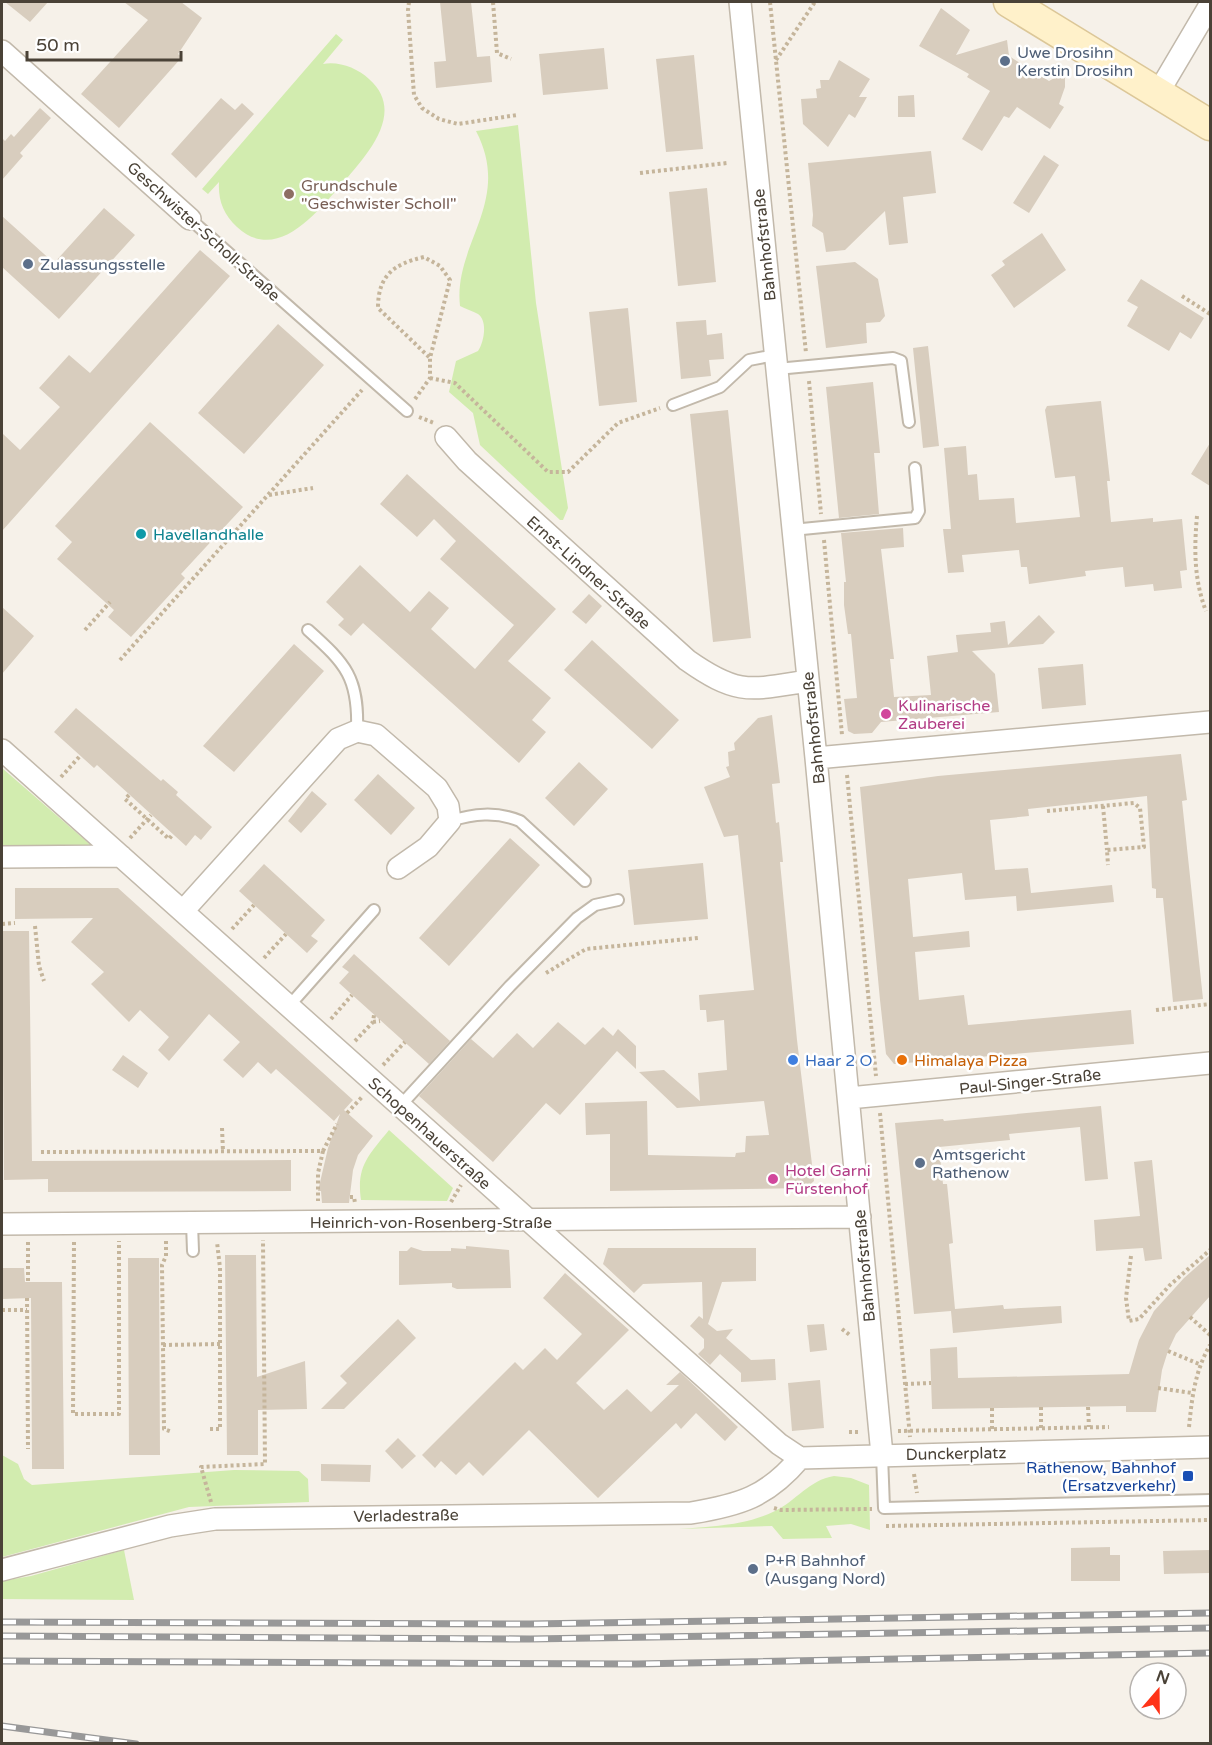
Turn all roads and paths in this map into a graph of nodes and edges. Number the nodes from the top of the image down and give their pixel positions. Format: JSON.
{"nodes":[{"id":1,"x":409,"y":2,"type":"edge"},
{"id":2,"x":493,"y":2,"type":"edge"},
{"id":3,"x":740,"y":2,"type":"edge"},
{"id":4,"x":770,"y":2,"type":"edge"},
{"id":5,"x":815,"y":2,"type":"edge"},
{"id":6,"x":1010,"y":2,"type":"edge"},
{"id":7,"x":1210,"y":5,"type":"edge"},
{"id":8,"x":2,"y":51,"type":"edge"},
{"id":9,"x":511,"y":59,"type":"dead end"},
{"id":10,"x":776,"y":60,"type":"junction"},
{"id":11,"x":1158,"y":93,"type":"junction"},
{"id":12,"x":517,"y":115,"type":"dead end"},
{"id":13,"x":1210,"y":125,"type":"edge"},
{"id":14,"x":727,"y":163,"type":"dead end"},
{"id":15,"x":640,"y":173,"type":"dead end"},
{"id":16,"x":190,"y":219,"type":"joint"},
{"id":17,"x":1182,"y":296,"type":"dead end"},
{"id":18,"x":1210,"y":314,"type":"edge"},
{"id":19,"x":430,"y":358,"type":"junction"},
{"id":20,"x":776,"y":362,"type":"junction"},
{"id":21,"x":807,"y":366,"type":"junction"},
{"id":22,"x":429,"y":378,"type":"junction"},
{"id":23,"x":372,"y":379,"type":"junction"},
{"id":24,"x":673,"y":405,"type":"joint"},
{"id":25,"x":406,"y":411,"type":"junction"},
{"id":26,"x":909,"y":422,"type":"dead end"},
{"id":27,"x":446,"y":437,"type":"joint"},
{"id":28,"x":915,"y":468,"type":"dead end"},
{"id":29,"x":312,"y":488,"type":"dead end"},
{"id":30,"x":268,"y":495,"type":"junction"},
{"id":31,"x":1197,"y":516,"type":"dead end"},
{"id":32,"x":822,"y":527,"type":"junction"},
{"id":33,"x":792,"y":530,"type":"junction"},
{"id":34,"x":110,"y":602,"type":"dead end"},
{"id":35,"x":1206,"y":611,"type":"dead end"},
{"id":36,"x":85,"y":630,"type":"dead end"},
{"id":37,"x":308,"y":630,"type":"dead end"},
{"id":38,"x":120,"y":660,"type":"dead end"},
{"id":39,"x":808,"y":681,"type":"junction"},
{"id":40,"x":1210,"y":722,"type":"edge"},
{"id":41,"x":357,"y":731,"type":"junction"},
{"id":42,"x":2,"y":750,"type":"edge"},
{"id":43,"x":80,"y":756,"type":"dead end"},
{"id":44,"x":845,"y":756,"type":"junction"},
{"id":45,"x":816,"y":758,"type":"junction"},
{"id":46,"x":48,"y":791,"type":"junction"},
{"id":47,"x":129,"y":795,"type":"dead end"},
{"id":48,"x":1103,"y":806,"type":"junction"},
{"id":49,"x":1047,"y":811,"type":"dead end"},
{"id":50,"x":151,"y":815,"type":"dead end"},
{"id":51,"x":148,"y":819,"type":"junction"},
{"id":52,"x":450,"y":821,"type":"junction"},
{"id":53,"x":173,"y":834,"type":"dead end"},
{"id":54,"x":1107,"y":850,"type":"junction"},
{"id":55,"x":119,"y":854,"type":"junction"},
{"id":56,"x":2,"y":857,"type":"edge"},
{"id":57,"x":1108,"y":865,"type":"dead end"},
{"id":58,"x":398,"y":868,"type":"dead end"},
{"id":59,"x":585,"y":881,"type":"dead end"},
{"id":60,"x":618,"y":900,"type":"dead end"},
{"id":61,"x":254,"y":905,"type":"dead end"},
{"id":62,"x":374,"y":910,"type":"dead end"},
{"id":63,"x":183,"y":911,"type":"junction"},
{"id":64,"x":15,"y":923,"type":"dead end"},
{"id":65,"x":2,"y":924,"type":"edge"},
{"id":66,"x":34,"y":926,"type":"dead end"},
{"id":67,"x":286,"y":934,"type":"dead end"},
{"id":68,"x":698,"y":938,"type":"dead end"},
{"id":69,"x":219,"y":943,"type":"junction"},
{"id":70,"x":251,"y":972,"type":"junction"},
{"id":71,"x":525,"y":972,"type":"junction"},
{"id":72,"x":44,"y":981,"type":"dead end"},
{"id":73,"x":352,"y":995,"type":"dead end"},
{"id":74,"x":1210,"y":1004,"type":"edge"},
{"id":75,"x":289,"y":1006,"type":"junction"},
{"id":76,"x":1156,"y":1010,"type":"dead end"},
{"id":77,"x":374,"y":1015,"type":"dead end"},
{"id":78,"x":381,"y":1020,"type":"dead end"},
{"id":79,"x":373,"y":1022,"type":"junction"},
{"id":80,"x":319,"y":1033,"type":"junction"},
{"id":81,"x":405,"y":1042,"type":"dead end"},
{"id":82,"x":342,"y":1054,"type":"junction"},
{"id":83,"x":1210,"y":1062,"type":"edge"},
{"id":84,"x":371,"y":1079,"type":"junction"},
{"id":85,"x":878,"y":1096,"type":"junction"},
{"id":86,"x":849,"y":1098,"type":"junction"},
{"id":87,"x":400,"y":1106,"type":"junction"},
{"id":88,"x":337,"y":1124,"type":"dead end"},
{"id":89,"x":222,"y":1128,"type":"dead end"},
{"id":90,"x":223,"y":1151,"type":"junction"},
{"id":91,"x":323,"y":1151,"type":"junction"},
{"id":92,"x":41,"y":1152,"type":"dead end"},
{"id":93,"x":318,"y":1207,"type":"dead end"},
{"id":94,"x":860,"y":1217,"type":"junction"},
{"id":95,"x":531,"y":1222,"type":"junction"},
{"id":96,"x":192,"y":1223,"type":"junction"},
{"id":97,"x":2,"y":1224,"type":"edge"},
{"id":98,"x":263,"y":1239,"type":"dead end"},
{"id":99,"x":74,"y":1241,"type":"dead end"},
{"id":100,"x":119,"y":1241,"type":"dead end"},
{"id":101,"x":166,"y":1244,"type":"dead end"},
{"id":102,"x":217,"y":1244,"type":"dead end"},
{"id":103,"x":28,"y":1248,"type":"dead end"},
{"id":104,"x":1210,"y":1250,"type":"edge"},
{"id":105,"x":193,"y":1251,"type":"dead end"},
{"id":106,"x":1131,"y":1256,"type":"dead end"},
{"id":107,"x":28,"y":1282,"type":"dead end"},
{"id":108,"x":27,"y":1298,"type":"dead end"},
{"id":109,"x":2,"y":1310,"type":"edge"},
{"id":110,"x":27,"y":1310,"type":"junction"},
{"id":111,"x":1190,"y":1317,"type":"dead end"},
{"id":112,"x":1210,"y":1335,"type":"edge"},
{"id":113,"x":221,"y":1344,"type":"junction"},
{"id":114,"x":163,"y":1345,"type":"junction"},
{"id":115,"x":1210,"y":1345,"type":"edge"},
{"id":116,"x":1168,"y":1350,"type":"dead end"},
{"id":117,"x":1199,"y":1364,"type":"junction"},
{"id":118,"x":931,"y":1383,"type":"dead end"},
{"id":119,"x":905,"y":1384,"type":"junction"},
{"id":120,"x":1158,"y":1388,"type":"dead end"},
{"id":121,"x":1192,"y":1393,"type":"junction"},
{"id":122,"x":1041,"y":1407,"type":"dead end"},
{"id":123,"x":1088,"y":1407,"type":"dead end"},
{"id":124,"x":992,"y":1408,"type":"dead end"},
{"id":125,"x":1089,"y":1427,"type":"junction"},
{"id":126,"x":1111,"y":1427,"type":"dead end"},
{"id":127,"x":1178,"y":1427,"type":"dead end"},
{"id":128,"x":1189,"y":1427,"type":"junction"},
{"id":129,"x":1200,"y":1427,"type":"dead end"},
{"id":130,"x":1041,"y":1428,"type":"junction"},
{"id":131,"x":210,"y":1429,"type":"dead end"},
{"id":132,"x":992,"y":1429,"type":"junction"},
{"id":133,"x":910,"y":1431,"type":"junction"},
{"id":134,"x":172,"y":1432,"type":"dead end"},
{"id":135,"x":849,"y":1432,"type":"dead end"},
{"id":136,"x":879,"y":1432,"type":"junction"},
{"id":137,"x":1210,"y":1447,"type":"edge"},
{"id":138,"x":28,"y":1449,"type":"dead end"},
{"id":139,"x":882,"y":1455,"type":"junction"},
{"id":140,"x":800,"y":1458,"type":"junction"},
{"id":141,"x":913,"y":1466,"type":"dead end"},
{"id":142,"x":917,"y":1498,"type":"dead end"},
{"id":143,"x":752,"y":1499,"type":"junction"},
{"id":144,"x":1210,"y":1500,"type":"edge"},
{"id":145,"x":884,"y":1508,"type":"junction"},
{"id":146,"x":215,"y":1519,"type":"junction"},
{"id":147,"x":1210,"y":1520,"type":"edge"},
{"id":148,"x":886,"y":1526,"type":"dead end"},
{"id":149,"x":2,"y":1570,"type":"edge"}],
"edges":[{"from":1,"to":12,"type":"path"},
{"from":2,"to":9,"type":"path"},
{"from":3,"to":20,"type":"street","name":"Bahnhofstraße"},
{"from":4,"to":10,"type":"path"},
{"from":5,"to":10,"type":"path"},
{"from":6,"to":11,"type":"main road"},
{"from":7,"to":11,"type":"street"},
{"from":8,"to":16,"type":"street","name":"Geschwister-Scholl-Straße"},
{"from":10,"to":21,"type":"path"},
{"from":11,"to":13,"type":"main road"},
{"from":14,"to":15,"type":"path"},
{"from":16,"to":23,"type":"lane","name":"Geschwister-Scholl-Straße"},
{"from":17,"to":18,"type":"path"},
{"from":19,"to":19,"type":"path"},
{"from":19,"to":22,"type":"path"},
{"from":20,"to":21,"type":"lane"},
{"from":20,"to":24,"type":"lane"},
{"from":20,"to":33,"type":"street","name":"Bahnhofstraße"},
{"from":21,"to":26,"type":"lane"},
{"from":21,"to":32,"type":"path"},
{"from":22,"to":24,"type":"path"},
{"from":22,"to":25,"type":"path"},
{"from":23,"to":25,"type":"lane","name":"Geschwister-Scholl-Straße"},
{"from":23,"to":30,"type":"path"},
{"from":25,"to":27,"type":"path"},
{"from":27,"to":39,"type":"street","name":"Ernst-Lindner-Straße"},
{"from":28,"to":32,"type":"lane"},
{"from":29,"to":30,"type":"path"},
{"from":30,"to":38,"type":"path"},
{"from":31,"to":35,"type":"path"},
{"from":32,"to":33,"type":"lane"},
{"from":32,"to":44,"type":"path"},
{"from":33,"to":39,"type":"street","name":"Bahnhofstraße"},
{"from":34,"to":36,"type":"path"},
{"from":37,"to":41,"type":"lane"},
{"from":39,"to":45,"type":"street","name":"Bahnhofstraße"},
{"from":40,"to":44,"type":"street"},
{"from":41,"to":52,"type":"street"},
{"from":41,"to":63,"type":"street"},
{"from":42,"to":46,"type":"street","name":"Schopenhauerstraße"},
{"from":43,"to":46,"type":"path"},
{"from":44,"to":45,"type":"street"},
{"from":44,"to":85,"type":"path"},
{"from":45,"to":86,"type":"street","name":"Bahnhofstraße"},
{"from":46,"to":55,"type":"street","name":"Schopenhauerstraße"},
{"from":47,"to":51,"type":"path"},
{"from":48,"to":49,"type":"path"},
{"from":48,"to":54,"type":"path"},
{"from":48,"to":54,"type":"path"},
{"from":50,"to":51,"type":"path"},
{"from":51,"to":53,"type":"path"},
{"from":51,"to":55,"type":"path"},
{"from":52,"to":58,"type":"street"},
{"from":52,"to":59,"type":"lane"},
{"from":54,"to":57,"type":"path"},
{"from":55,"to":56,"type":"street"},
{"from":55,"to":63,"type":"street","name":"Schopenhauerstraße"},
{"from":60,"to":71,"type":"lane"},
{"from":61,"to":69,"type":"path"},
{"from":62,"to":75,"type":"lane"},
{"from":63,"to":69,"type":"street","name":"Schopenhauerstraße"},
{"from":64,"to":65,"type":"path"},
{"from":66,"to":72,"type":"path"},
{"from":67,"to":70,"type":"path"},
{"from":68,"to":71,"type":"path"},
{"from":69,"to":70,"type":"street","name":"Schopenhauerstraße"},
{"from":70,"to":75,"type":"street","name":"Schopenhauerstraße"},
{"from":71,"to":87,"type":"lane"},
{"from":73,"to":80,"type":"path"},
{"from":74,"to":76,"type":"path"},
{"from":75,"to":80,"type":"street","name":"Schopenhauerstraße"},
{"from":77,"to":79,"type":"path"},
{"from":78,"to":79,"type":"path"},
{"from":79,"to":82,"type":"path"},
{"from":80,"to":82,"type":"street","name":"Schopenhauerstraße"},
{"from":81,"to":84,"type":"path"},
{"from":82,"to":84,"type":"street","name":"Schopenhauerstraße"},
{"from":83,"to":85,"type":"street","name":"Paul-Singer-Straße"},
{"from":84,"to":87,"type":"street","name":"Schopenhauerstraße"},
{"from":85,"to":86,"type":"street","name":"Paul-Singer-Straße"},
{"from":85,"to":119,"type":"path"},
{"from":86,"to":94,"type":"street","name":"Bahnhofstraße"},
{"from":87,"to":95,"type":"street","name":"Schopenhauerstraße"},
{"from":88,"to":91,"type":"path"},
{"from":89,"to":90,"type":"path"},
{"from":90,"to":91,"type":"path"},
{"from":90,"to":92,"type":"path"},
{"from":91,"to":93,"type":"path"},
{"from":94,"to":95,"type":"street","name":"Heinrich-von-Rosenberg-Straße"},
{"from":94,"to":136,"type":"street","name":"Bahnhofstraße"},
{"from":95,"to":96,"type":"street","name":"Heinrich-von-Rosenberg-Straße"},
{"from":95,"to":140,"type":"street","name":"Schopenhauerstraße"},
{"from":96,"to":97,"type":"street","name":"Heinrich-von-Rosenberg-Straße"},
{"from":96,"to":105,"type":"lane"},
{"from":98,"to":146,"type":"path"},
{"from":99,"to":100,"type":"path"},
{"from":101,"to":114,"type":"path"},
{"from":102,"to":113,"type":"path"},
{"from":103,"to":107,"type":"path"},
{"from":104,"to":106,"type":"path"},
{"from":108,"to":110,"type":"path"},
{"from":109,"to":110,"type":"path"},
{"from":110,"to":138,"type":"path"},
{"from":111,"to":112,"type":"path"},
{"from":113,"to":114,"type":"path"},
{"from":113,"to":131,"type":"path"},
{"from":114,"to":134,"type":"path"},
{"from":115,"to":117,"type":"path"},
{"from":116,"to":117,"type":"path"},
{"from":117,"to":121,"type":"path"},
{"from":118,"to":119,"type":"path"},
{"from":119,"to":133,"type":"path"},
{"from":120,"to":121,"type":"path"},
{"from":121,"to":128,"type":"path"},
{"from":122,"to":130,"type":"path"},
{"from":123,"to":125,"type":"path"},
{"from":124,"to":132,"type":"path"},
{"from":125,"to":126,"type":"path"},
{"from":125,"to":130,"type":"path"},
{"from":127,"to":128,"type":"path"},
{"from":128,"to":129,"type":"path"},
{"from":130,"to":132,"type":"path"},
{"from":132,"to":133,"type":"path"},
{"from":133,"to":136,"type":"path"},
{"from":135,"to":136,"type":"path"},
{"from":136,"to":139,"type":"street","name":"Bahnhofstraße"},
{"from":137,"to":139,"type":"street","name":"Dunckerplatz"},
{"from":139,"to":140,"type":"street"},
{"from":139,"to":145,"type":"lane"},
{"from":140,"to":143,"type":"street","name":"Verladestraße"},
{"from":141,"to":142,"type":"path"},
{"from":143,"to":145,"type":"path"},
{"from":143,"to":146,"type":"street","name":"Verladestraße"},
{"from":144,"to":145,"type":"lane"},
{"from":146,"to":149,"type":"street","name":"Verladestraße"},
{"from":147,"to":148,"type":"path"}]}
